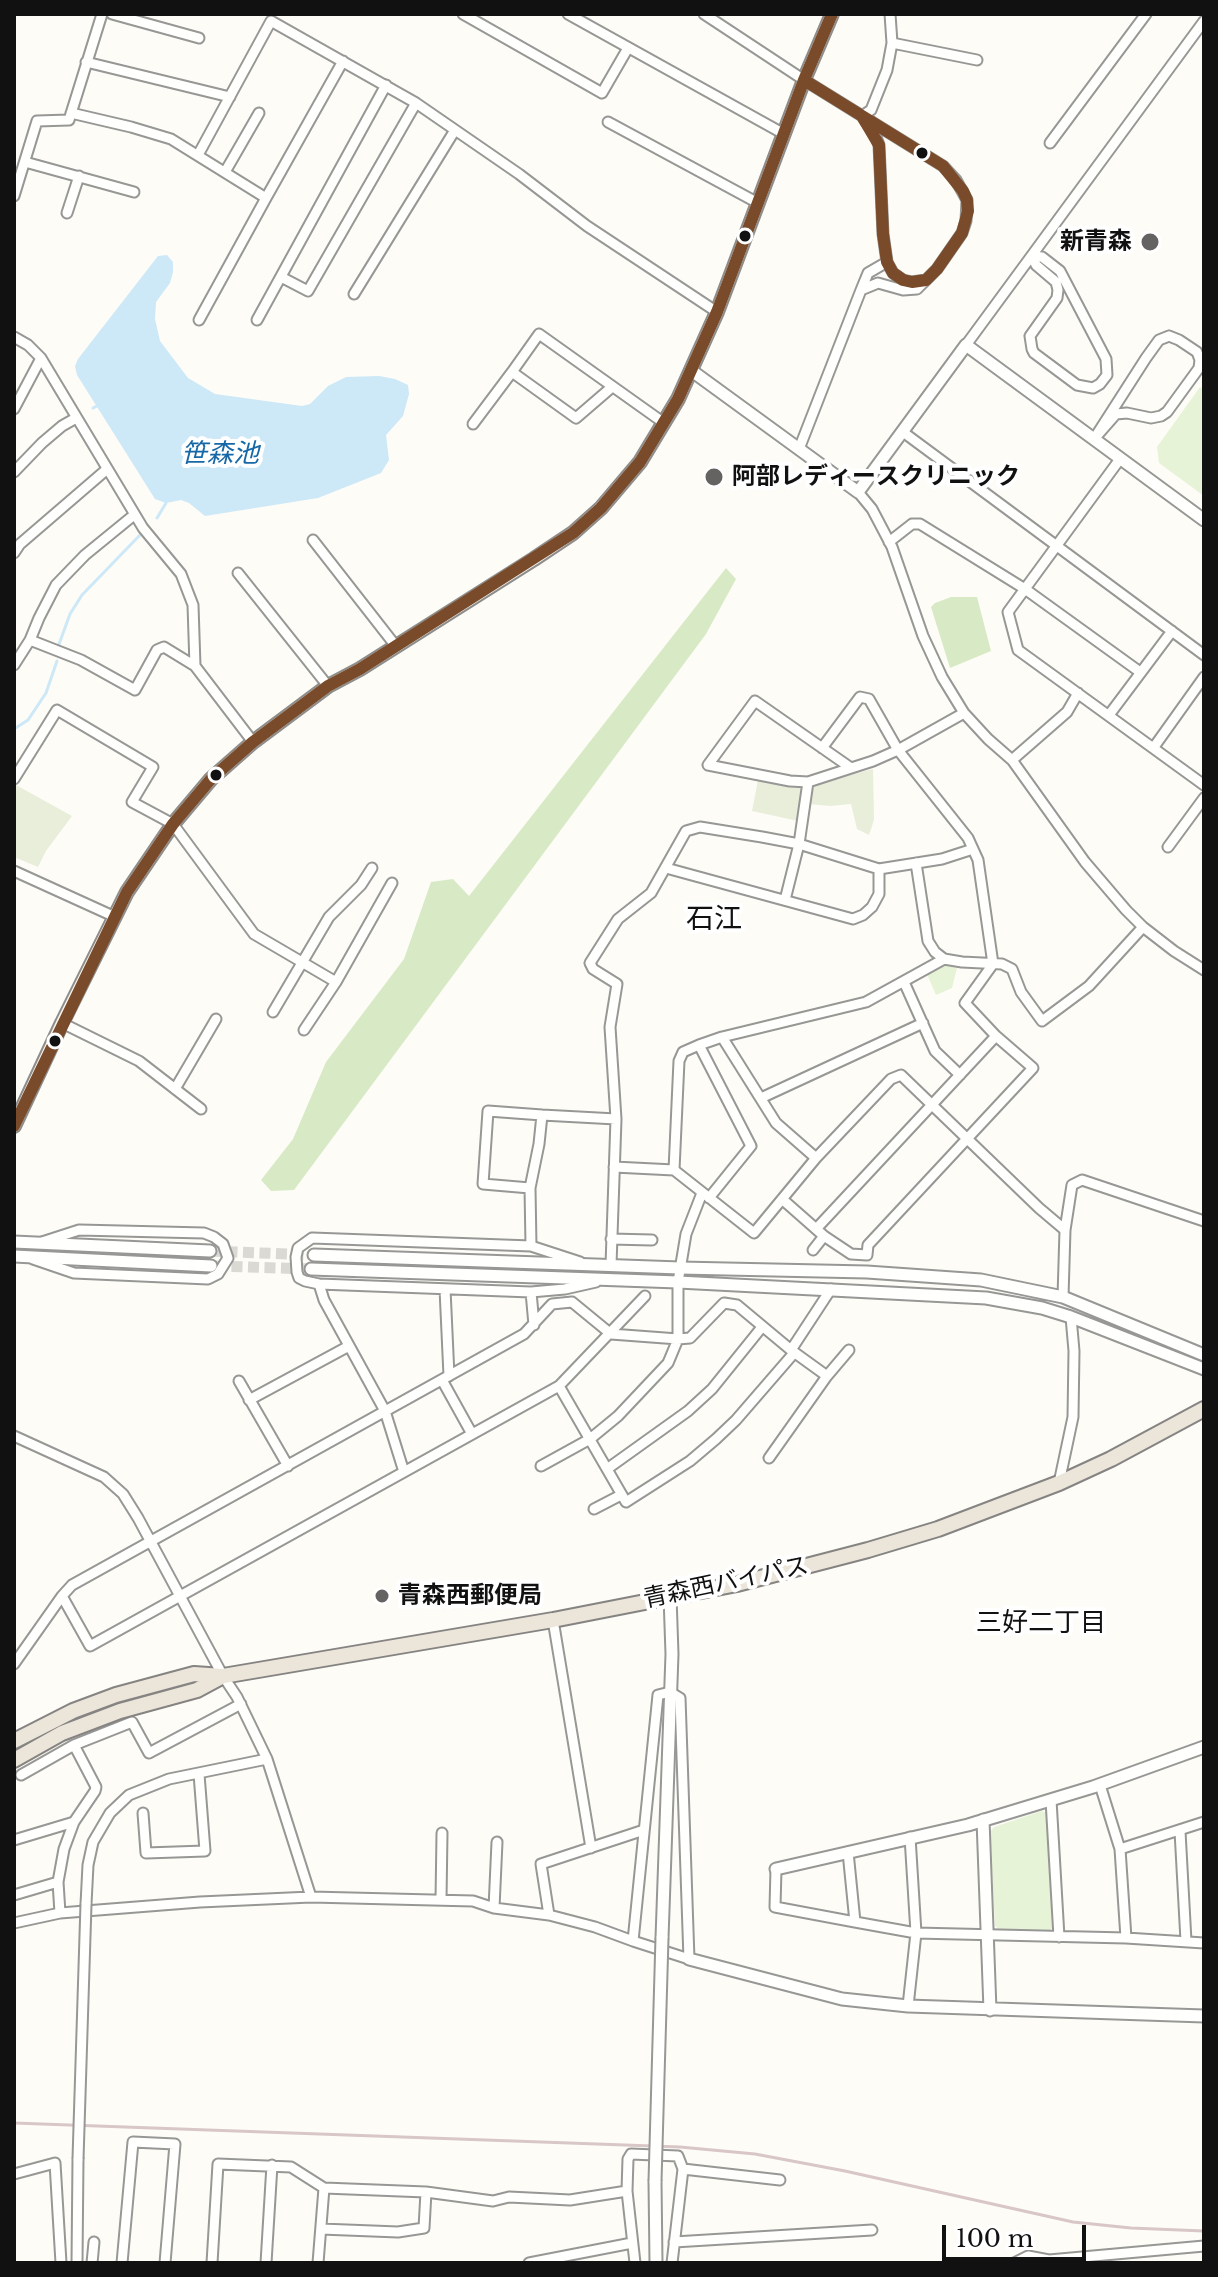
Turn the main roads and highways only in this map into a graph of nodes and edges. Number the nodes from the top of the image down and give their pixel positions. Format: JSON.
{"nodes":[{"id":1,"x":832,"y":14,"type":"edge"},
{"id":2,"x":20,"y":1099,"type":"edge"},
{"id":3,"x":14,"y":1126,"type":"edge"},
{"id":4,"x":1204,"y":1409,"type":"edge"},
{"id":5,"x":223,"y":1676,"type":"junction"},
{"id":6,"x":14,"y":1741,"type":"edge"},
{"id":7,"x":17,"y":1758,"type":"edge"}],
"edges":[{"from":1,"to":2,"type":"main road"},
{"from":2,"to":3,"type":"main road"},
{"from":4,"to":5,"type":"highway","name":"青森西バイパス"},
{"from":5,"to":6,"type":"highway","name":"青森西バイパス"},
{"from":5,"to":7,"type":"highway","name":"青森西バイパス"}]}
